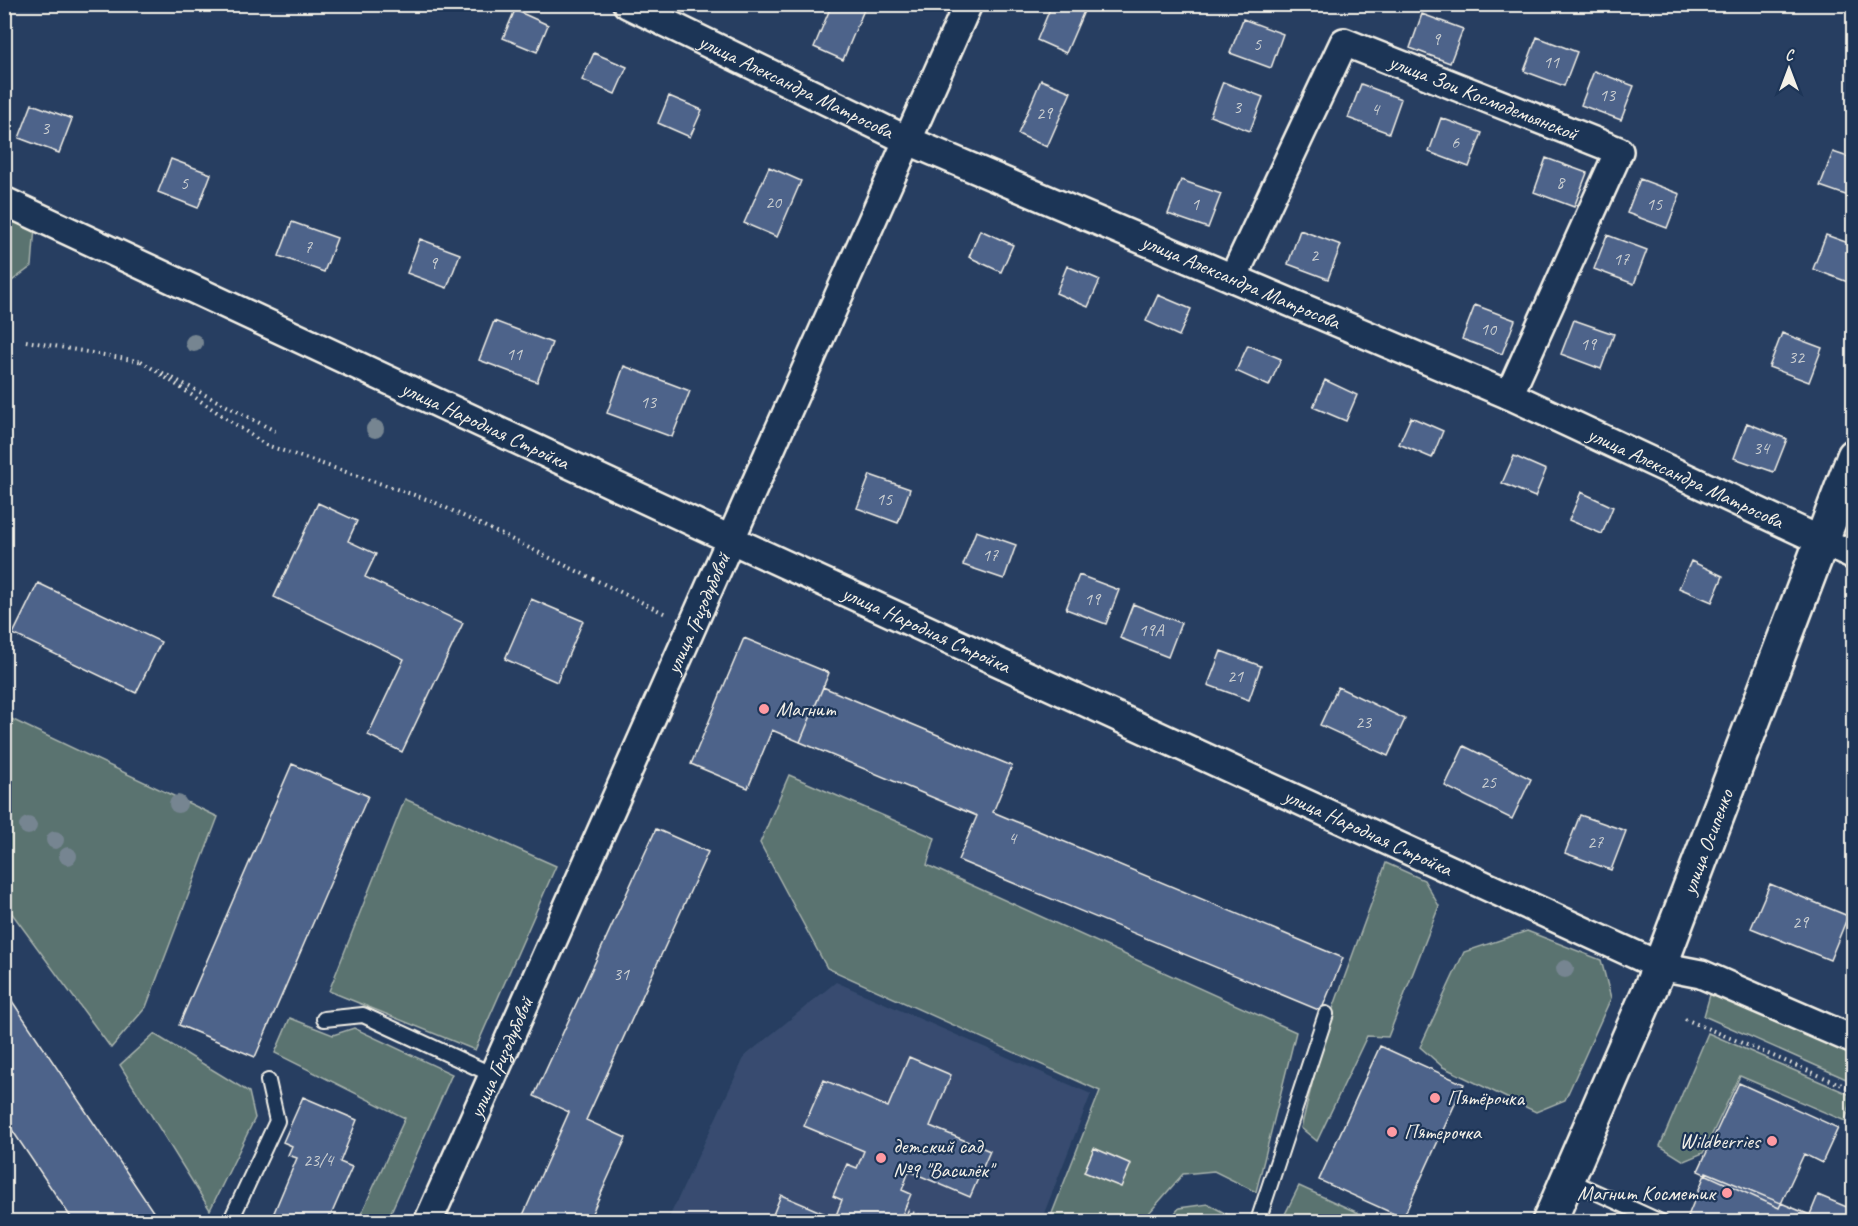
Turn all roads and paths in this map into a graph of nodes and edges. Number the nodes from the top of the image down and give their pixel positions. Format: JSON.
{"nodes":[{"id":1,"x":627,"y":4,"type":"edge"},
{"id":2,"x":968,"y":4,"type":"edge"},
{"id":3,"x":909,"y":141,"type":"junction"},
{"id":4,"x":4,"y":201,"type":"edge"},
{"id":5,"x":1233,"y":278,"type":"junction"},
{"id":6,"x":26,"y":340,"type":"dead end"},
{"id":7,"x":141,"y":361,"type":"junction"},
{"id":8,"x":1509,"y":395,"type":"junction"},
{"id":9,"x":275,"y":430,"type":"dead end"},
{"id":10,"x":1854,"y":456,"type":"edge"},
{"id":11,"x":732,"y":540,"type":"junction"},
{"id":12,"x":1820,"y":542,"type":"junction"},
{"id":13,"x":1854,"y":556,"type":"edge"},
{"id":14,"x":693,"y":627,"type":"junction"},
{"id":15,"x":1660,"y":966,"type":"junction"},
{"id":16,"x":1326,"y":1014,"type":"dead end"},
{"id":17,"x":324,"y":1019,"type":"dead end"},
{"id":18,"x":1685,"y":1019,"type":"dead end"},
{"id":19,"x":1854,"y":1040,"type":"edge"},
{"id":20,"x":493,"y":1075,"type":"junction"},
{"id":21,"x":268,"y":1081,"type":"dead end"},
{"id":22,"x":1854,"y":1090,"type":"edge"},
{"id":23,"x":1568,"y":1179,"type":"junction"},
{"id":24,"x":907,"y":1210,"type":"dead end"},
{"id":25,"x":4,"y":1212,"type":"edge"},
{"id":26,"x":1259,"y":1218,"type":"dead end"},
{"id":27,"x":11,"y":1221,"type":"edge"},
{"id":28,"x":230,"y":1221,"type":"edge"},
{"id":29,"x":428,"y":1221,"type":"edge"},
{"id":30,"x":935,"y":1221,"type":"edge"},
{"id":31,"x":1549,"y":1221,"type":"edge"},
{"id":32,"x":1661,"y":1221,"type":"edge"}],
"edges":[{"from":1,"to":3,"type":"street","name":"улица Александра Матросова"},
{"from":2,"to":3,"type":"street","name":"улица Гризодубовой"},
{"from":3,"to":5,"type":"street","name":"улица Александра Матросова"},
{"from":3,"to":11,"type":"street","name":"улица Гризодубовой"},
{"from":4,"to":11,"type":"street","name":"улица Народная Стройка"},
{"from":5,"to":8,"type":"street","name":"улица Александра Матросова"},
{"from":5,"to":8,"type":"street","name":"улица Зои Космодемьянской"},
{"from":6,"to":7,"type":"path"},
{"from":7,"to":9,"type":"path"},
{"from":7,"to":14,"type":"path"},
{"from":8,"to":12,"type":"street","name":"улица Александра Матросова"},
{"from":10,"to":12,"type":"street","name":"улица Осипенко"},
{"from":11,"to":14,"type":"street","name":"улица Гризодубовой"},
{"from":11,"to":15,"type":"street","name":"улица Народная Стройка"},
{"from":12,"to":13,"type":"street","name":"улица Александра Матросова"},
{"from":12,"to":15,"type":"street","name":"улица Осипенко"},
{"from":14,"to":20,"type":"street","name":"улица Гризодубовой"},
{"from":15,"to":19,"type":"street","name":"улица Народная Стройка"},
{"from":15,"to":23,"type":"street","name":"улица Осипенко"},
{"from":16,"to":26,"type":"lane"},
{"from":17,"to":20,"type":"lane"},
{"from":18,"to":22,"type":"path"},
{"from":20,"to":29,"type":"street","name":"улица Гризодубовой"},
{"from":21,"to":28,"type":"lane"},
{"from":23,"to":31,"type":"street","name":"улица Осипенко"},
{"from":23,"to":32,"type":"lane"},
{"from":24,"to":30,"type":"path"},
{"from":25,"to":27,"type":"path"}]}
